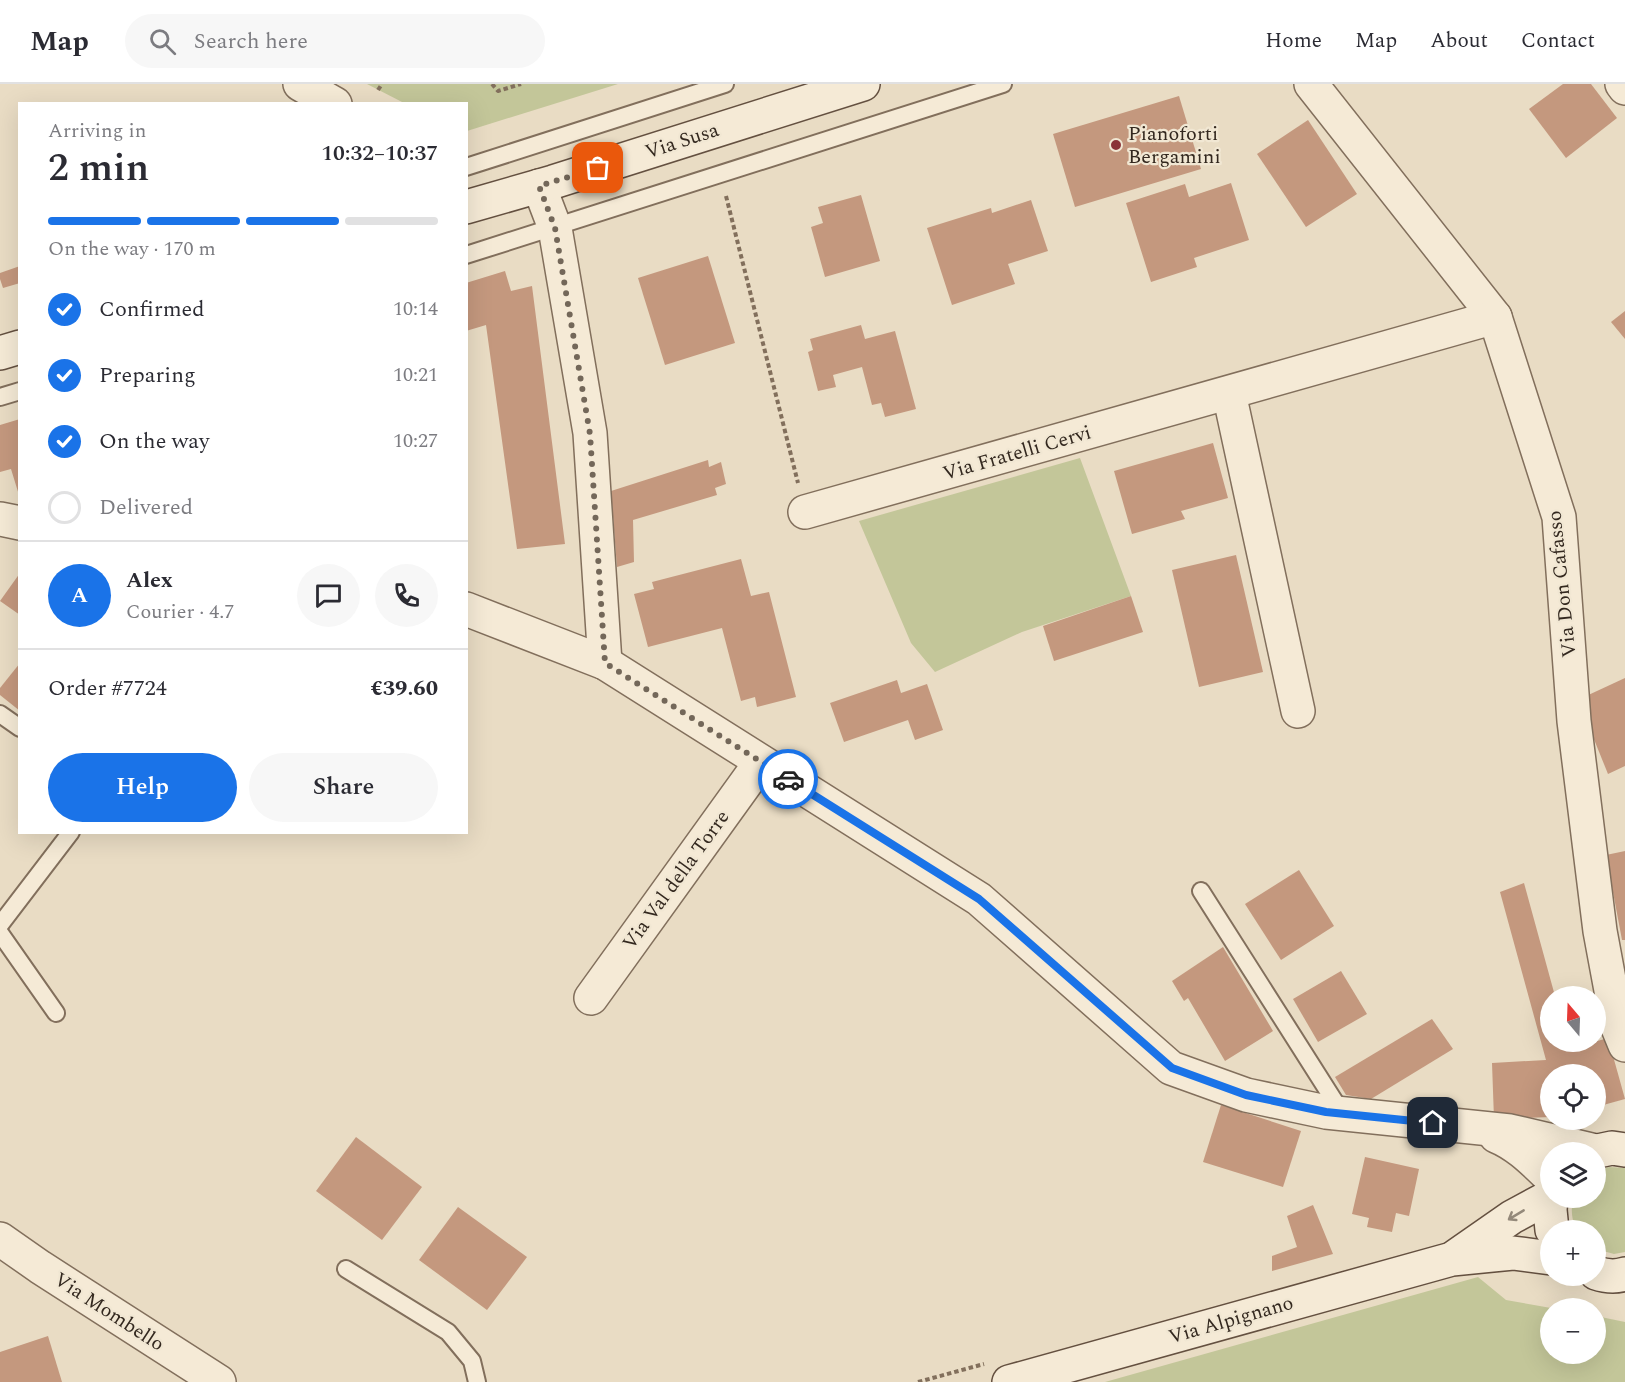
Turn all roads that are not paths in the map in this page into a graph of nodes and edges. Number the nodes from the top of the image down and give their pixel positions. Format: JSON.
{"nodes":[{"id":1,"x":300,"y":84,"type":"edge"},
{"id":2,"x":725,"y":84,"type":"edge"},
{"id":3,"x":863,"y":84,"type":"edge"},
{"id":4,"x":1003,"y":84,"type":"edge"},
{"id":5,"x":1311,"y":84,"type":"edge"},
{"id":6,"x":332,"y":102,"type":"edge"},
{"id":7,"x":468,"y":166,"type":"edge"},
{"id":8,"x":539,"y":186,"type":"junction"},
{"id":9,"x":468,"y":206,"type":"edge"},
{"id":10,"x":555,"y":228,"type":"junction"},
{"id":11,"x":468,"y":254,"type":"edge"},
{"id":12,"x":1495,"y":317,"type":"junction"},
{"id":13,"x":18,"y":348,"type":"edge"},
{"id":14,"x":0,"y":353,"type":"edge"},
{"id":15,"x":18,"y":392,"type":"edge"},
{"id":16,"x":1229,"y":393,"type":"junction"},
{"id":17,"x":0,"y":397,"type":"edge"},
{"id":18,"x":805,"y":512,"type":"road end"},
{"id":19,"x":0,"y":519,"type":"edge"},
{"id":20,"x":18,"y":523,"type":"edge"},
{"id":21,"x":468,"y":610,"type":"edge"},
{"id":22,"x":605,"y":663,"type":"junction"},
{"id":23,"x":1298,"y":711,"type":"dead end"},
{"id":24,"x":0,"y":714,"type":"edge"},
{"id":25,"x":18,"y":727,"type":"edge"},
{"id":26,"x":761,"y":762,"type":"junction"},
{"id":27,"x":69,"y":834,"type":"edge"},
{"id":28,"x":1201,"y":891,"type":"dead end"},
{"id":29,"x":0,"y":925,"type":"edge"},
{"id":30,"x":0,"y":933,"type":"edge"},
{"id":31,"x":591,"y":998,"type":"dead end"},
{"id":32,"x":56,"y":1013,"type":"dead end"},
{"id":33,"x":1625,"y":1045,"type":"edge"},
{"id":34,"x":1342,"y":1113,"type":"junction"},
{"id":35,"x":1478,"y":1128,"type":"junction"},
{"id":36,"x":1610,"y":1145,"type":"edge"},
{"id":37,"x":1540,"y":1167,"type":"edge"},
{"id":38,"x":1540,"y":1202,"type":"edge"},
{"id":39,"x":0,"y":1239,"type":"edge"},
{"id":40,"x":1540,"y":1257,"type":"edge"},
{"id":41,"x":1452,"y":1259,"type":"junction"},
{"id":42,"x":346,"y":1269,"type":"dead end"},
{"id":43,"x":1625,"y":1274,"type":"edge"},
{"id":44,"x":1606,"y":1275,"type":"edge"},
{"id":45,"x":219,"y":1382,"type":"edge"},
{"id":46,"x":477,"y":1382,"type":"edge"},
{"id":47,"x":1010,"y":1382,"type":"edge"}],
"edges":[{"from":1,"to":6,"type":"street"},
{"from":2,"to":7,"type":"lane"},
{"from":3,"to":8,"type":"street","name":"Via Susa"},
{"from":4,"to":10,"type":"lane"},
{"from":5,"to":12,"type":"street","name":"Via Don Cafasso"},
{"from":8,"to":9,"type":"street","name":"Via Susa"},
{"from":8,"to":10,"type":"street"},
{"from":10,"to":11,"type":"lane"},
{"from":10,"to":22,"type":"street"},
{"from":12,"to":16,"type":"street","name":"Via Fratelli Cervi"},
{"from":12,"to":33,"type":"street","name":"Via Don Cafasso"},
{"from":13,"to":14,"type":"street"},
{"from":15,"to":17,"type":"lane"},
{"from":16,"to":18,"type":"street","name":"Via Fratelli Cervi"},
{"from":16,"to":23,"type":"street"},
{"from":19,"to":20,"type":"street"},
{"from":21,"to":22,"type":"street"},
{"from":22,"to":26,"type":"street"},
{"from":24,"to":25,"type":"lane"},
{"from":26,"to":31,"type":"street","name":"Via Val della Torre"},
{"from":26,"to":34,"type":"street"},
{"from":27,"to":29,"type":"lane"},
{"from":28,"to":34,"type":"lane"},
{"from":30,"to":32,"type":"lane"},
{"from":34,"to":35,"type":"street"},
{"from":35,"to":36,"type":"street"},
{"from":35,"to":37,"type":"street"},
{"from":38,"to":41,"type":"street","name":"Via Alpignano","one_way":true},
{"from":39,"to":45,"type":"street","name":"Via Mombello"},
{"from":40,"to":41,"type":"street","name":"Via Alpignano"},
{"from":41,"to":47,"type":"street","name":"Via Alpignano"},
{"from":42,"to":46,"type":"lane"},
{"from":43,"to":44,"type":"street"}]}
